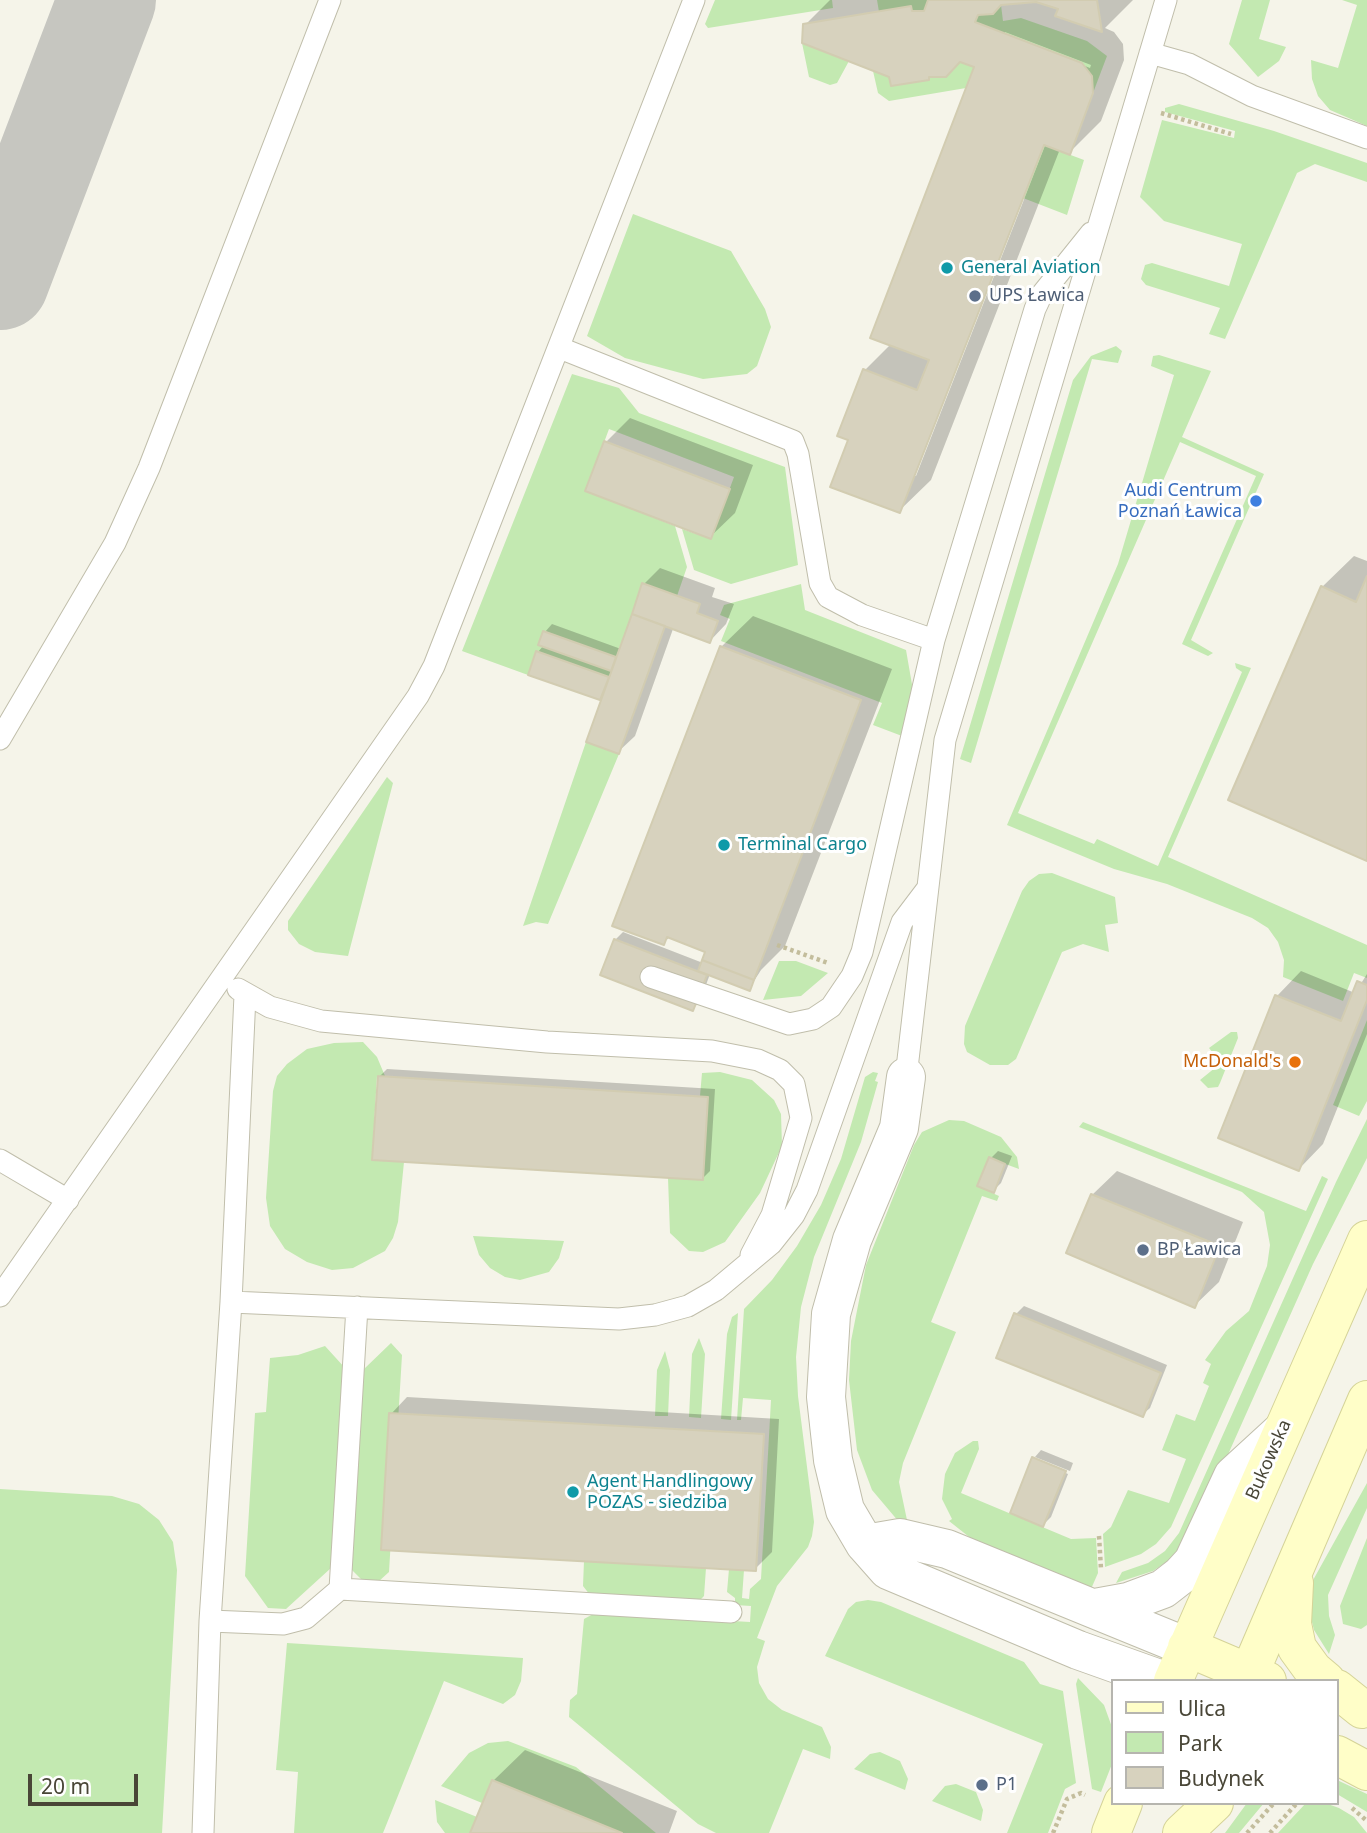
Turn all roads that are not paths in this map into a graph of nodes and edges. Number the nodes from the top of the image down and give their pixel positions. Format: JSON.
{"nodes":[{"id":1,"x":330,"y":0,"type":"edge"},
{"id":2,"x":694,"y":0,"type":"edge"},
{"id":3,"x":1166,"y":0,"type":"edge"},
{"id":4,"x":1150,"y":53,"type":"junction"},
{"id":5,"x":1367,"y":138,"type":"edge"},
{"id":6,"x":1097,"y":225,"type":"junction"},
{"id":7,"x":560,"y":348,"type":"junction"},
{"id":8,"x":934,"y":640,"type":"junction"},
{"id":9,"x":0,"y":739,"type":"edge"},
{"id":10,"x":927,"y":889,"type":"junction"},
{"id":11,"x":222,"y":976,"type":"junction"},
{"id":12,"x":651,"y":977,"type":"dead end"},
{"id":13,"x":245,"y":995,"type":"junction"},
{"id":14,"x":906,"y":1077,"type":"joint"},
{"id":15,"x":0,"y":1160,"type":"edge"},
{"id":16,"x":68,"y":1200,"type":"junction"},
{"id":17,"x":1367,"y":1240,"type":"edge"},
{"id":18,"x":745,"y":1266,"type":"junction"},
{"id":19,"x":0,"y":1296,"type":"edge"},
{"id":20,"x":231,"y":1302,"type":"junction"},
{"id":21,"x":357,"y":1307,"type":"junction"},
{"id":22,"x":1367,"y":1400,"type":"edge"},
{"id":23,"x":1281,"y":1433,"type":"junction"},
{"id":24,"x":865,"y":1544,"type":"junction"},
{"id":25,"x":1295,"y":1564,"type":"junction"},
{"id":26,"x":340,"y":1589,"type":"junction"},
{"id":27,"x":1102,"y":1593,"type":"junction"},
{"id":28,"x":731,"y":1612,"type":"dead end"},
{"id":29,"x":210,"y":1621,"type":"junction"},
{"id":30,"x":1078,"y":1650,"type":"junction"},
{"id":31,"x":1180,"y":1664,"type":"edge"},
{"id":32,"x":1254,"y":1678,"type":"edge"},
{"id":33,"x":1159,"y":1679,"type":"edge"},
{"id":34,"x":1323,"y":1679,"type":"edge"},
{"id":35,"x":1112,"y":1683,"type":"edge"},
{"id":36,"x":1107,"y":1800,"type":"edge"},
{"id":37,"x":1193,"y":1805,"type":"edge"},
{"id":38,"x":1212,"y":1805,"type":"edge"},
{"id":39,"x":203,"y":1833,"type":"edge"},
{"id":40,"x":1111,"y":1833,"type":"edge"},
{"id":41,"x":1182,"y":1833,"type":"edge"}],
"edges":[{"from":1,"to":9,"type":"lane"},
{"from":2,"to":7,"type":"lane"},
{"from":3,"to":4,"type":"lane"},
{"from":4,"to":5,"type":"lane"},
{"from":4,"to":6,"type":"lane"},
{"from":6,"to":8,"type":"lane"},
{"from":6,"to":10,"type":"lane"},
{"from":7,"to":8,"type":"lane"},
{"from":7,"to":11,"type":"lane"},
{"from":8,"to":12,"type":"lane"},
{"from":10,"to":14,"type":"lane"},
{"from":10,"to":18,"type":"lane"},
{"from":11,"to":13,"type":"lane"},
{"from":11,"to":16,"type":"lane"},
{"from":13,"to":18,"type":"lane"},
{"from":13,"to":20,"type":"lane"},
{"from":14,"to":24,"type":"street"},
{"from":15,"to":16,"type":"lane"},
{"from":16,"to":19,"type":"lane"},
{"from":17,"to":23,"type":"main road","name":"Bukowska"},
{"from":18,"to":21,"type":"lane"},
{"from":20,"to":21,"type":"lane"},
{"from":20,"to":29,"type":"lane"},
{"from":21,"to":26,"type":"lane"},
{"from":22,"to":25,"type":"main road"},
{"from":23,"to":27,"type":"street"},
{"from":23,"to":31,"type":"main road","name":"Bukowska"},
{"from":24,"to":27,"type":"street"},
{"from":24,"to":30,"type":"street"},
{"from":25,"to":32,"type":"main road"},
{"from":25,"to":34,"type":"main road"},
{"from":26,"to":28,"type":"lane"},
{"from":26,"to":29,"type":"lane"},
{"from":27,"to":31,"type":"street"},
{"from":29,"to":39,"type":"lane"},
{"from":30,"to":33,"type":"street"},
{"from":30,"to":35,"type":"street"},
{"from":31,"to":32,"type":"main road"},
{"from":36,"to":40,"type":"main road"},
{"from":37,"to":41,"type":"main road"},
{"from":38,"to":41,"type":"main road"}]}
